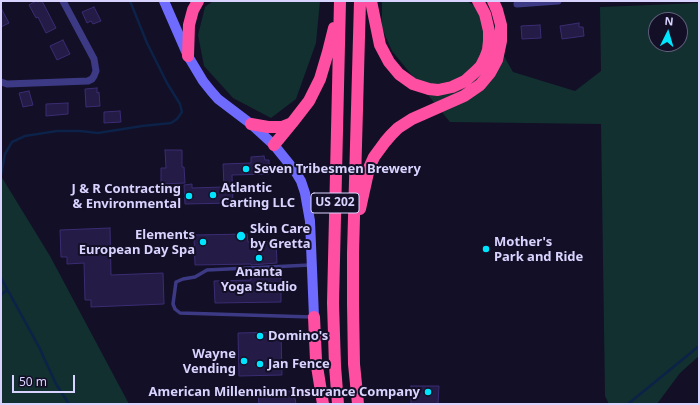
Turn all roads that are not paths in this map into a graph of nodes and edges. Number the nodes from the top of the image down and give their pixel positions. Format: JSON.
{"nodes":[{"id":1,"x":63,"y":1,"type":"edge"},
{"id":2,"x":164,"y":1,"type":"edge"},
{"id":3,"x":198,"y":1,"type":"edge"},
{"id":4,"x":340,"y":1,"type":"edge"},
{"id":5,"x":360,"y":1,"type":"edge"},
{"id":6,"x":371,"y":1,"type":"edge"},
{"id":7,"x":478,"y":1,"type":"edge"},
{"id":8,"x":493,"y":1,"type":"edge"},
{"id":9,"x":558,"y":1,"type":"edge"},
{"id":10,"x":518,"y":4,"type":"dead end"},
{"id":11,"x":188,"y":56,"type":"junction"},
{"id":12,"x":4,"y":83,"type":"edge"},
{"id":13,"x":292,"y":123,"type":"junction"},
{"id":14,"x":251,"y":124,"type":"junction"},
{"id":15,"x":274,"y":145,"type":"junction"},
{"id":16,"x":354,"y":241,"type":"junction"},
{"id":17,"x":312,"y":265,"type":"junction"},
{"id":18,"x":314,"y":317,"type":"junction"},
{"id":19,"x":323,"y":404,"type":"edge"},
{"id":20,"x":338,"y":404,"type":"edge"},
{"id":21,"x":358,"y":404,"type":"edge"}],
"edges":[{"from":1,"to":12,"type":"street"},
{"from":2,"to":11,"type":"main road"},
{"from":3,"to":11,"type":"highway"},
{"from":4,"to":13,"type":"highway"},
{"from":4,"to":20,"type":"highway","number":"US 202"},
{"from":5,"to":16,"type":"highway","number":"US 202"},
{"from":6,"to":7,"type":"highway"},
{"from":8,"to":16,"type":"highway"},
{"from":9,"to":10,"type":"street"},
{"from":11,"to":14,"type":"main road"},
{"from":13,"to":14,"type":"highway"},
{"from":13,"to":15,"type":"highway"},
{"from":14,"to":15,"type":"main road"},
{"from":15,"to":17,"type":"main road"},
{"from":16,"to":21,"type":"highway","number":"US 202"},
{"from":17,"to":18,"type":"main road"},
{"from":17,"to":18,"type":"lane"},
{"from":18,"to":19,"type":"highway"}]}
